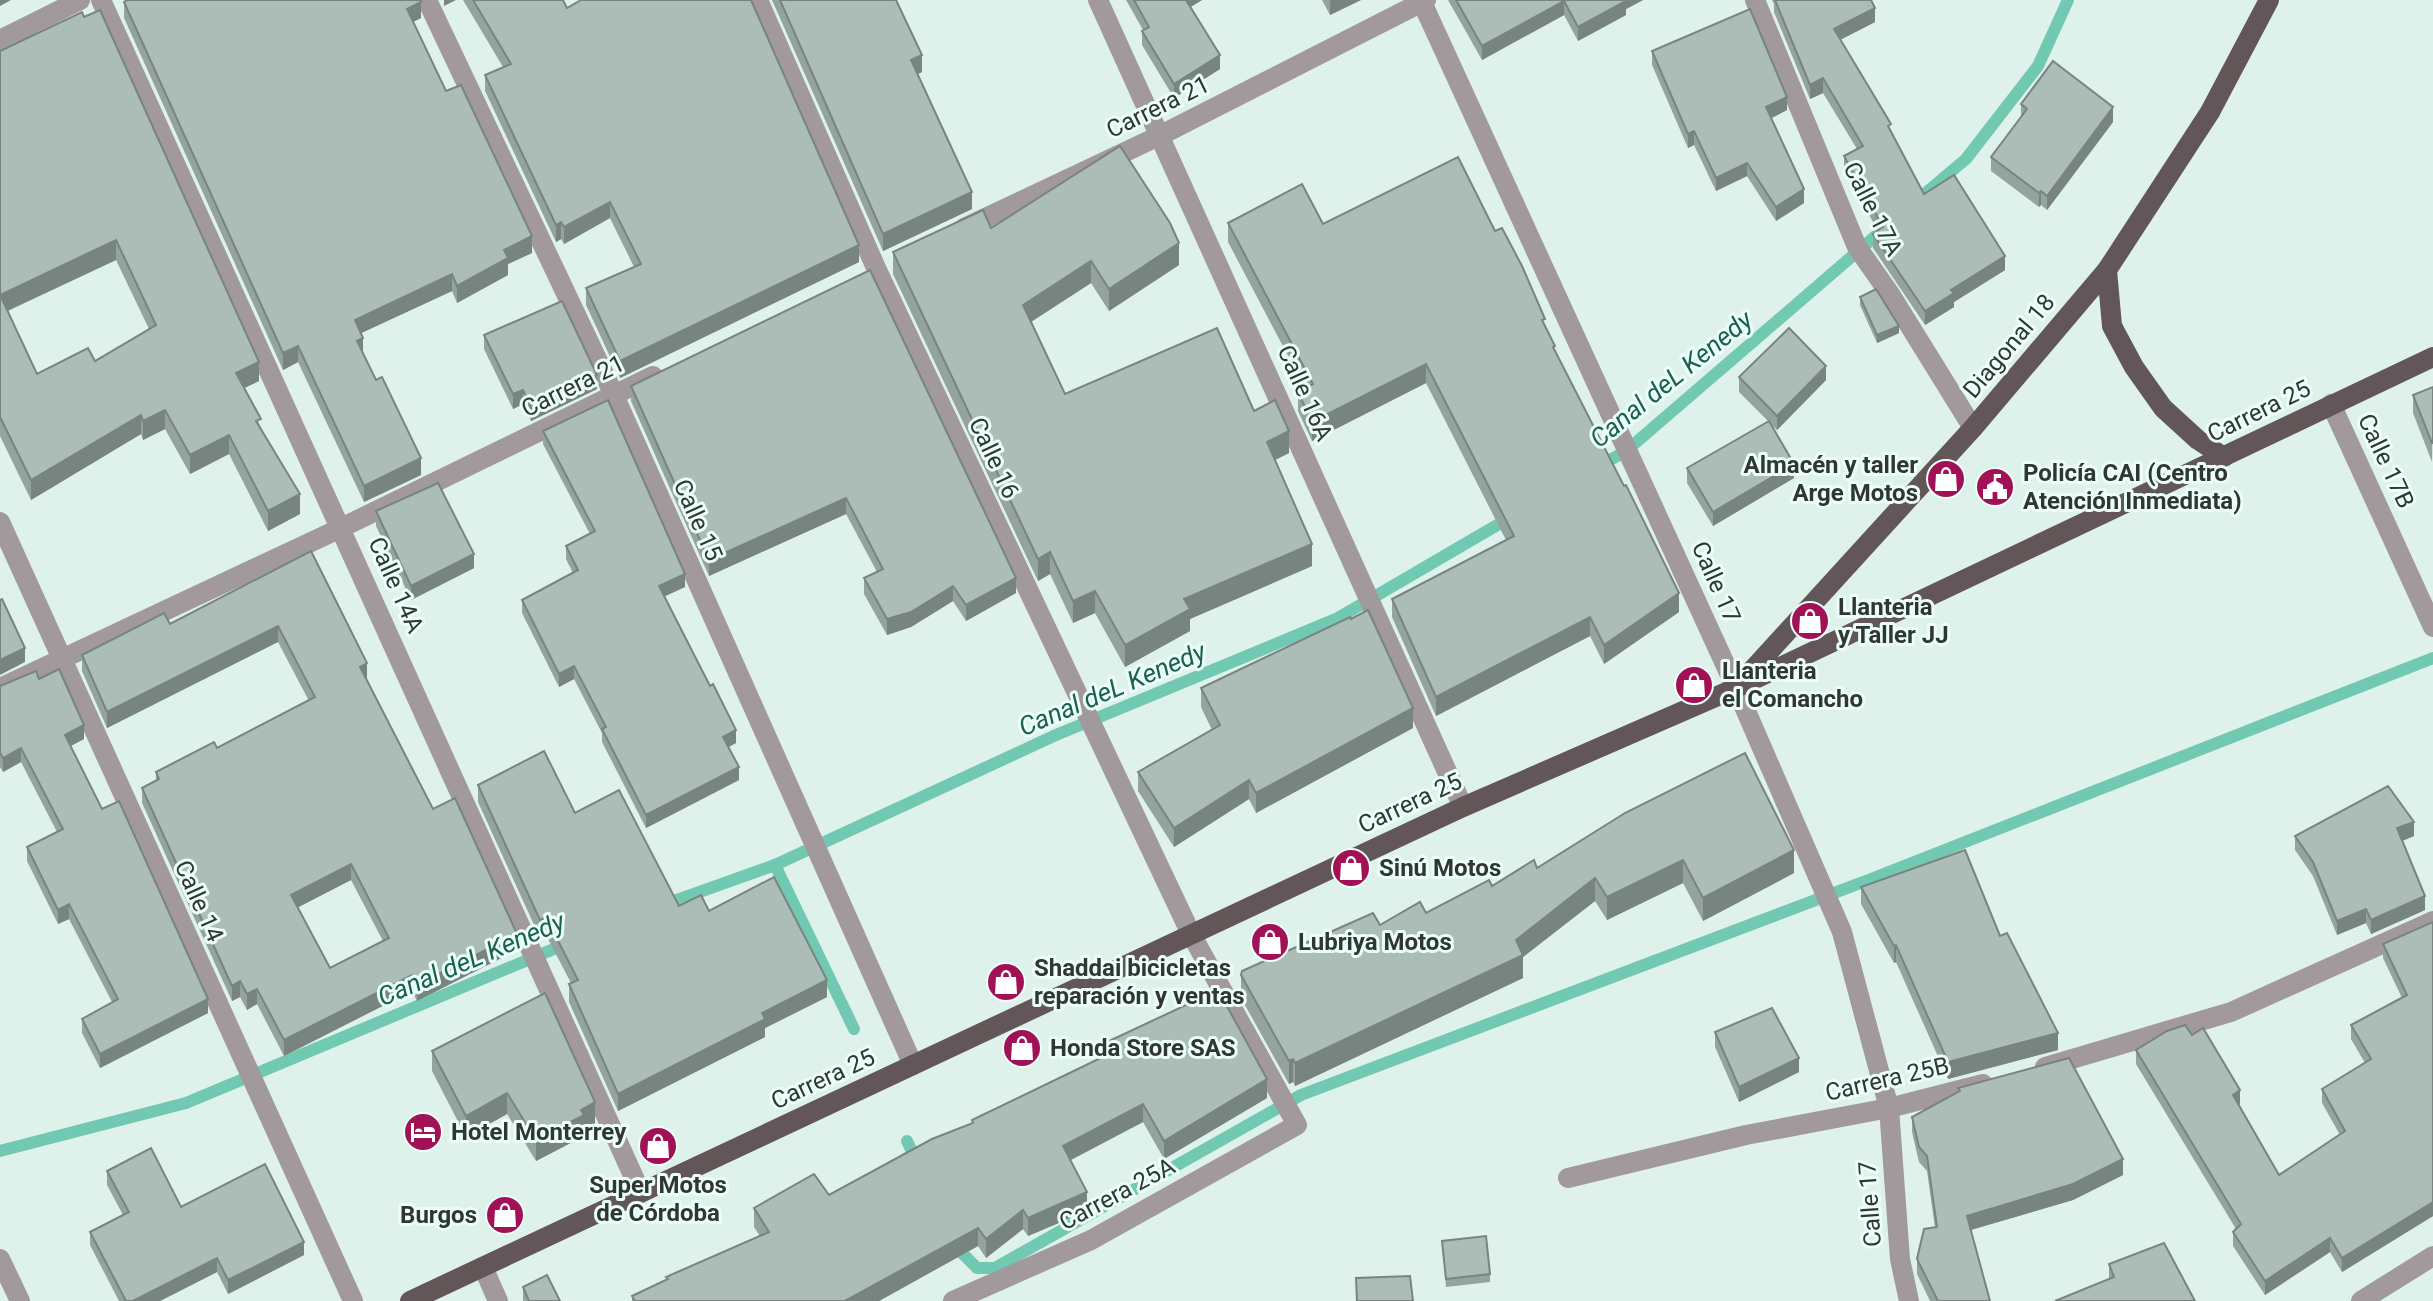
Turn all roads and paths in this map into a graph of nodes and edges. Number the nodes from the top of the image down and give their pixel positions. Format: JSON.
{"nodes":[{"id":1,"x":80,"y":0,"type":"edge"},
{"id":2,"x":101,"y":0,"type":"edge"},
{"id":3,"x":427,"y":0,"type":"edge"},
{"id":4,"x":758,"y":0,"type":"edge"},
{"id":5,"x":1098,"y":0,"type":"edge"},
{"id":6,"x":1755,"y":0,"type":"edge"},
{"id":7,"x":2269,"y":0,"type":"edge"},
{"id":8,"x":1423,"y":1,"type":"edge"},
{"id":9,"x":0,"y":40,"type":"edge"},
{"id":10,"x":1161,"y":135,"type":"junction"},
{"id":11,"x":947,"y":235,"type":"edge"},
{"id":12,"x":2107,"y":270,"type":"junction"},
{"id":13,"x":2433,"y":357,"type":"edge"},
{"id":14,"x":669,"y":369,"type":"edge"},
{"id":15,"x":614,"y":395,"type":"junction"},
{"id":16,"x":2331,"y":404,"type":"junction"},
{"id":17,"x":1973,"y":428,"type":"junction"},
{"id":18,"x":2224,"y":457,"type":"junction"},
{"id":19,"x":0,"y":522,"type":"edge"},
{"id":20,"x":341,"y":528,"type":"junction"},
{"id":21,"x":2430,"y":622,"type":"edge"},
{"id":22,"x":61,"y":659,"type":"junction"},
{"id":23,"x":0,"y":688,"type":"edge"},
{"id":24,"x":1736,"y":688,"type":"junction"},
{"id":25,"x":1463,"y":807,"type":"junction"},
{"id":26,"x":2433,"y":921,"type":"edge"},
{"id":27,"x":1191,"y":934,"type":"junction"},
{"id":28,"x":913,"y":1065,"type":"junction"},
{"id":29,"x":2032,"y":1071,"type":"edge"},
{"id":30,"x":2003,"y":1078,"type":"edge"},
{"id":31,"x":1889,"y":1108,"type":"junction"},
{"id":32,"x":1296,"y":1123,"type":"joint"},
{"id":33,"x":1568,"y":1178,"type":"dead end"},
{"id":34,"x":641,"y":1193,"type":"junction"},
{"id":35,"x":2433,"y":1256,"type":"edge"},
{"id":36,"x":0,"y":1259,"type":"edge"},
{"id":37,"x":483,"y":1267,"type":"junction"},
{"id":38,"x":20,"y":1301,"type":"edge"},
{"id":39,"x":353,"y":1301,"type":"edge"},
{"id":40,"x":410,"y":1301,"type":"edge"},
{"id":41,"x":498,"y":1301,"type":"edge"},
{"id":42,"x":953,"y":1301,"type":"edge"},
{"id":43,"x":1909,"y":1301,"type":"edge"},
{"id":44,"x":2361,"y":1301,"type":"edge"}],
"edges":[{"from":1,"to":9,"type":"street"},
{"from":2,"to":20,"type":"street","name":"Calle 14A"},
{"from":3,"to":15,"type":"street","name":"Calle 15"},
{"from":4,"to":27,"type":"street","name":"Calle 16"},
{"from":5,"to":10,"type":"street","name":"Calle 16A"},
{"from":6,"to":17,"type":"street","name":"Calle 17A"},
{"from":7,"to":12,"type":"main road","name":"Diagonal 18"},
{"from":8,"to":10,"type":"street","name":"Carrera 21"},
{"from":8,"to":24,"type":"street","name":"Calle 17"},
{"from":10,"to":11,"type":"street","name":"Carrera 21"},
{"from":10,"to":25,"type":"street","name":"Calle 16A"},
{"from":12,"to":17,"type":"main road","name":"Diagonal 18"},
{"from":12,"to":18,"type":"main road"},
{"from":13,"to":16,"type":"main road","name":"Carrera 25"},
{"from":14,"to":15,"type":"street","name":"Carrera 21"},
{"from":15,"to":20,"type":"street","name":"Carrera 21"},
{"from":15,"to":28,"type":"street","name":"Calle 15"},
{"from":16,"to":18,"type":"main road","name":"Carrera 25"},
{"from":16,"to":21,"type":"street","name":"Calle 17B"},
{"from":17,"to":24,"type":"main road","name":"Diagonal 18"},
{"from":18,"to":24,"type":"main road","name":"Carrera 25"},
{"from":19,"to":22,"type":"street","name":"Calle 14"},
{"from":20,"to":22,"type":"street","name":"Carrera 21"},
{"from":20,"to":34,"type":"street","name":"Calle 14A"},
{"from":22,"to":23,"type":"street","name":"Carrera 21"},
{"from":22,"to":39,"type":"street","name":"Calle 14"},
{"from":24,"to":25,"type":"main road","name":"Carrera 25"},
{"from":24,"to":31,"type":"street","name":"Calle 17"},
{"from":25,"to":27,"type":"main road","name":"Carrera 25"},
{"from":26,"to":29,"type":"street"},
{"from":27,"to":28,"type":"main road","name":"Carrera 25"},
{"from":27,"to":32,"type":"street","name":"Calle 16"},
{"from":28,"to":34,"type":"main road","name":"Carrera 25"},
{"from":30,"to":31,"type":"street","name":"Carrera 25B"},
{"from":31,"to":33,"type":"street","name":"Carrera 25B"},
{"from":31,"to":43,"type":"street","name":"Calle 17"},
{"from":32,"to":42,"type":"street","name":"Carrera 25A"},
{"from":34,"to":37,"type":"main road","name":"Carrera 25"},
{"from":35,"to":44,"type":"street"},
{"from":36,"to":38,"type":"street"},
{"from":37,"to":40,"type":"main road","name":"Carrera 25"},
{"from":37,"to":41,"type":"street"}]}
